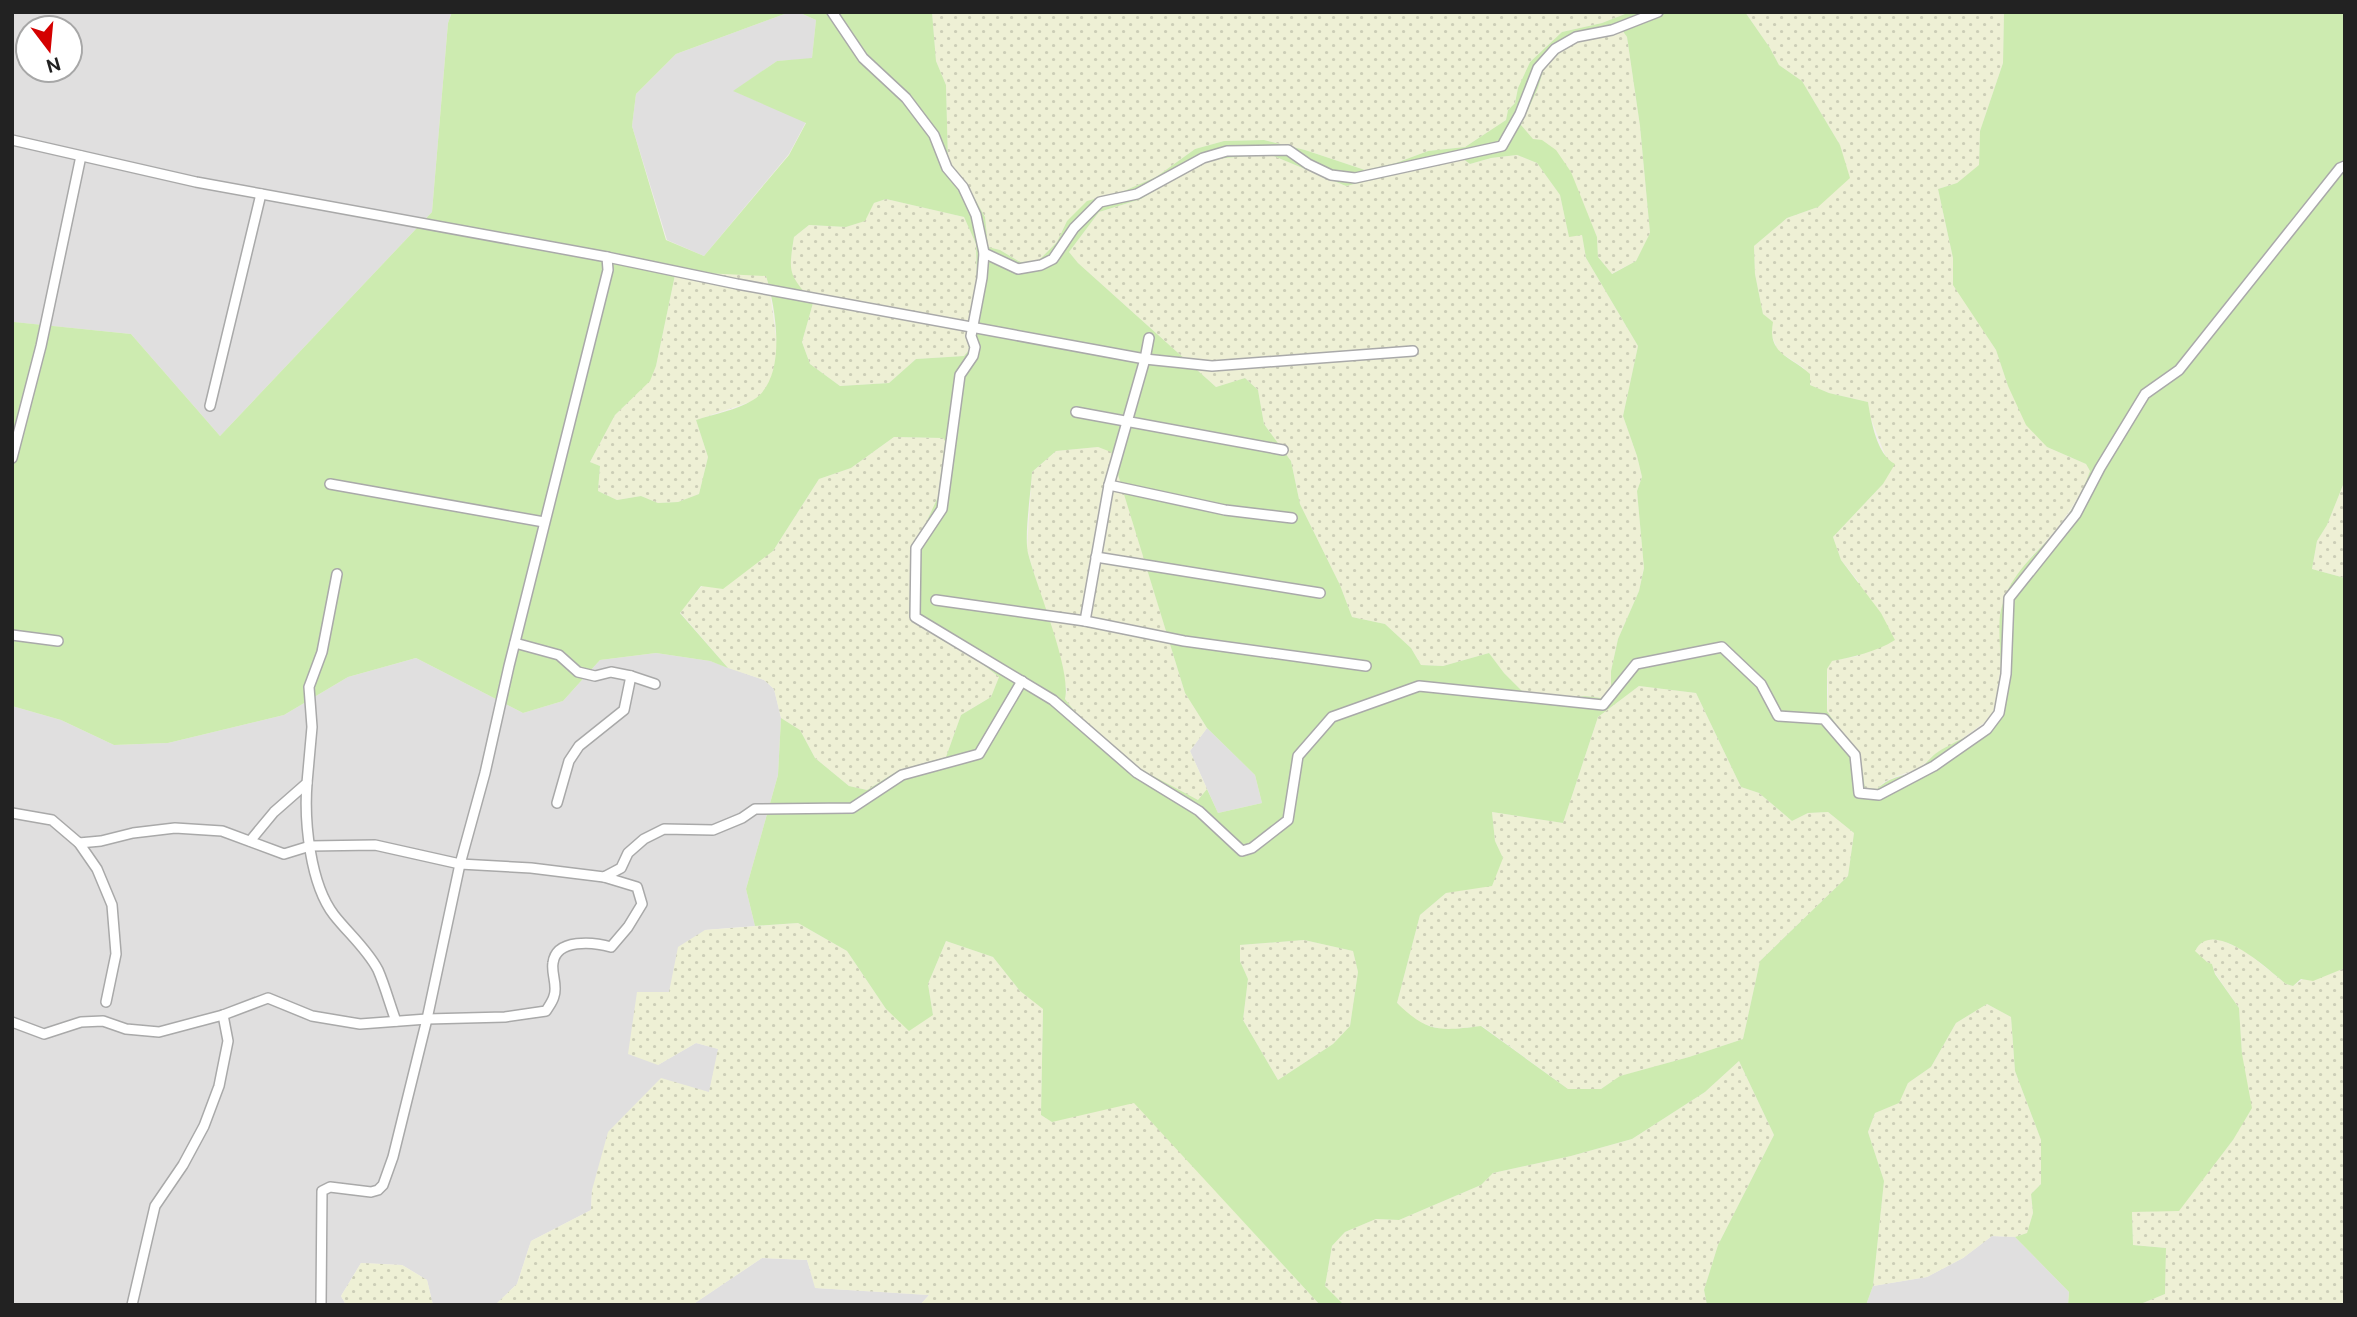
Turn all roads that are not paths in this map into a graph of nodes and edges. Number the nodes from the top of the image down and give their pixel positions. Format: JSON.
{"nodes":[{"id":1,"x":832,"y":12,"type":"edge"},
{"id":2,"x":1658,"y":12,"type":"edge"},
{"id":3,"x":12,"y":140,"type":"edge"},
{"id":4,"x":80,"y":156,"type":"junction"},
{"id":5,"x":2345,"y":166,"type":"edge"},
{"id":6,"x":261,"y":194,"type":"junction"},
{"id":7,"x":984,"y":253,"type":"junction"},
{"id":8,"x":607,"y":257,"type":"junction"},
{"id":9,"x":972,"y":327,"type":"junction"},
{"id":10,"x":1149,"y":338,"type":"dead end"},
{"id":11,"x":1413,"y":351,"type":"dead end"},
{"id":12,"x":1145,"y":359,"type":"junction"},
{"id":13,"x":210,"y":406,"type":"dead end"},
{"id":14,"x":1076,"y":412,"type":"dead end"},
{"id":15,"x":1127,"y":421,"type":"junction"},
{"id":16,"x":1283,"y":450,"type":"dead end"},
{"id":17,"x":12,"y":458,"type":"edge"},
{"id":18,"x":330,"y":484,"type":"dead end"},
{"id":19,"x":1109,"y":485,"type":"junction"},
{"id":20,"x":1292,"y":517,"type":"dead end"},
{"id":21,"x":544,"y":522,"type":"junction"},
{"id":22,"x":1096,"y":557,"type":"junction"},
{"id":23,"x":337,"y":574,"type":"dead end"},
{"id":24,"x":1320,"y":593,"type":"dead end"},
{"id":25,"x":936,"y":600,"type":"dead end"},
{"id":26,"x":1084,"y":621,"type":"junction"},
{"id":27,"x":12,"y":635,"type":"edge"},
{"id":28,"x":58,"y":641,"type":"dead end"},
{"id":29,"x":514,"y":643,"type":"junction"},
{"id":30,"x":1366,"y":666,"type":"dead end"},
{"id":31,"x":631,"y":676,"type":"junction"},
{"id":32,"x":1022,"y":681,"type":"junction"},
{"id":33,"x":655,"y":684,"type":"dead end"},
{"id":34,"x":307,"y":783,"type":"junction"},
{"id":35,"x":556,"y":803,"type":"dead end"},
{"id":36,"x":12,"y":813,"type":"edge"},
{"id":37,"x":250,"y":841,"type":"junction"},
{"id":38,"x":79,"y":843,"type":"junction"},
{"id":39,"x":310,"y":846,"type":"junction"},
{"id":40,"x":460,"y":864,"type":"junction"},
{"id":41,"x":604,"y":877,"type":"junction"},
{"id":42,"x":106,"y":1002,"type":"dead end"},
{"id":43,"x":223,"y":1016,"type":"junction"},
{"id":44,"x":427,"y":1019,"type":"junction"},
{"id":45,"x":396,"y":1021,"type":"junction"},
{"id":46,"x":12,"y":1022,"type":"edge"},
{"id":47,"x":132,"y":1305,"type":"edge"},
{"id":48,"x":321,"y":1305,"type":"edge"}],
"edges":[{"from":1,"to":7,"type":"street"},
{"from":2,"to":7,"type":"street"},
{"from":3,"to":4,"type":"street"},
{"from":4,"to":6,"type":"street"},
{"from":4,"to":17,"type":"street"},
{"from":5,"to":32,"type":"street"},
{"from":6,"to":8,"type":"street"},
{"from":6,"to":13,"type":"street"},
{"from":7,"to":9,"type":"street"},
{"from":8,"to":9,"type":"street"},
{"from":8,"to":21,"type":"street"},
{"from":9,"to":12,"type":"street"},
{"from":9,"to":32,"type":"street"},
{"from":10,"to":12,"type":"street"},
{"from":11,"to":12,"type":"street"},
{"from":12,"to":15,"type":"street"},
{"from":14,"to":15,"type":"street"},
{"from":15,"to":16,"type":"street"},
{"from":15,"to":19,"type":"street"},
{"from":18,"to":21,"type":"street"},
{"from":19,"to":20,"type":"street"},
{"from":19,"to":22,"type":"street"},
{"from":21,"to":29,"type":"street"},
{"from":22,"to":24,"type":"street"},
{"from":22,"to":26,"type":"street"},
{"from":23,"to":34,"type":"street"},
{"from":25,"to":26,"type":"street"},
{"from":26,"to":30,"type":"street"},
{"from":27,"to":28,"type":"street"},
{"from":29,"to":31,"type":"street"},
{"from":29,"to":40,"type":"street"},
{"from":31,"to":33,"type":"street"},
{"from":31,"to":35,"type":"street"},
{"from":32,"to":41,"type":"street"},
{"from":34,"to":37,"type":"street"},
{"from":34,"to":39,"type":"street"},
{"from":36,"to":38,"type":"street"},
{"from":37,"to":38,"type":"street"},
{"from":37,"to":39,"type":"street"},
{"from":38,"to":42,"type":"street"},
{"from":39,"to":40,"type":"street"},
{"from":39,"to":45,"type":"street"},
{"from":40,"to":41,"type":"street"},
{"from":40,"to":44,"type":"street"},
{"from":41,"to":44,"type":"street"},
{"from":43,"to":45,"type":"street"},
{"from":43,"to":46,"type":"street"},
{"from":43,"to":47,"type":"street"},
{"from":44,"to":45,"type":"street"},
{"from":44,"to":48,"type":"street"}]}
